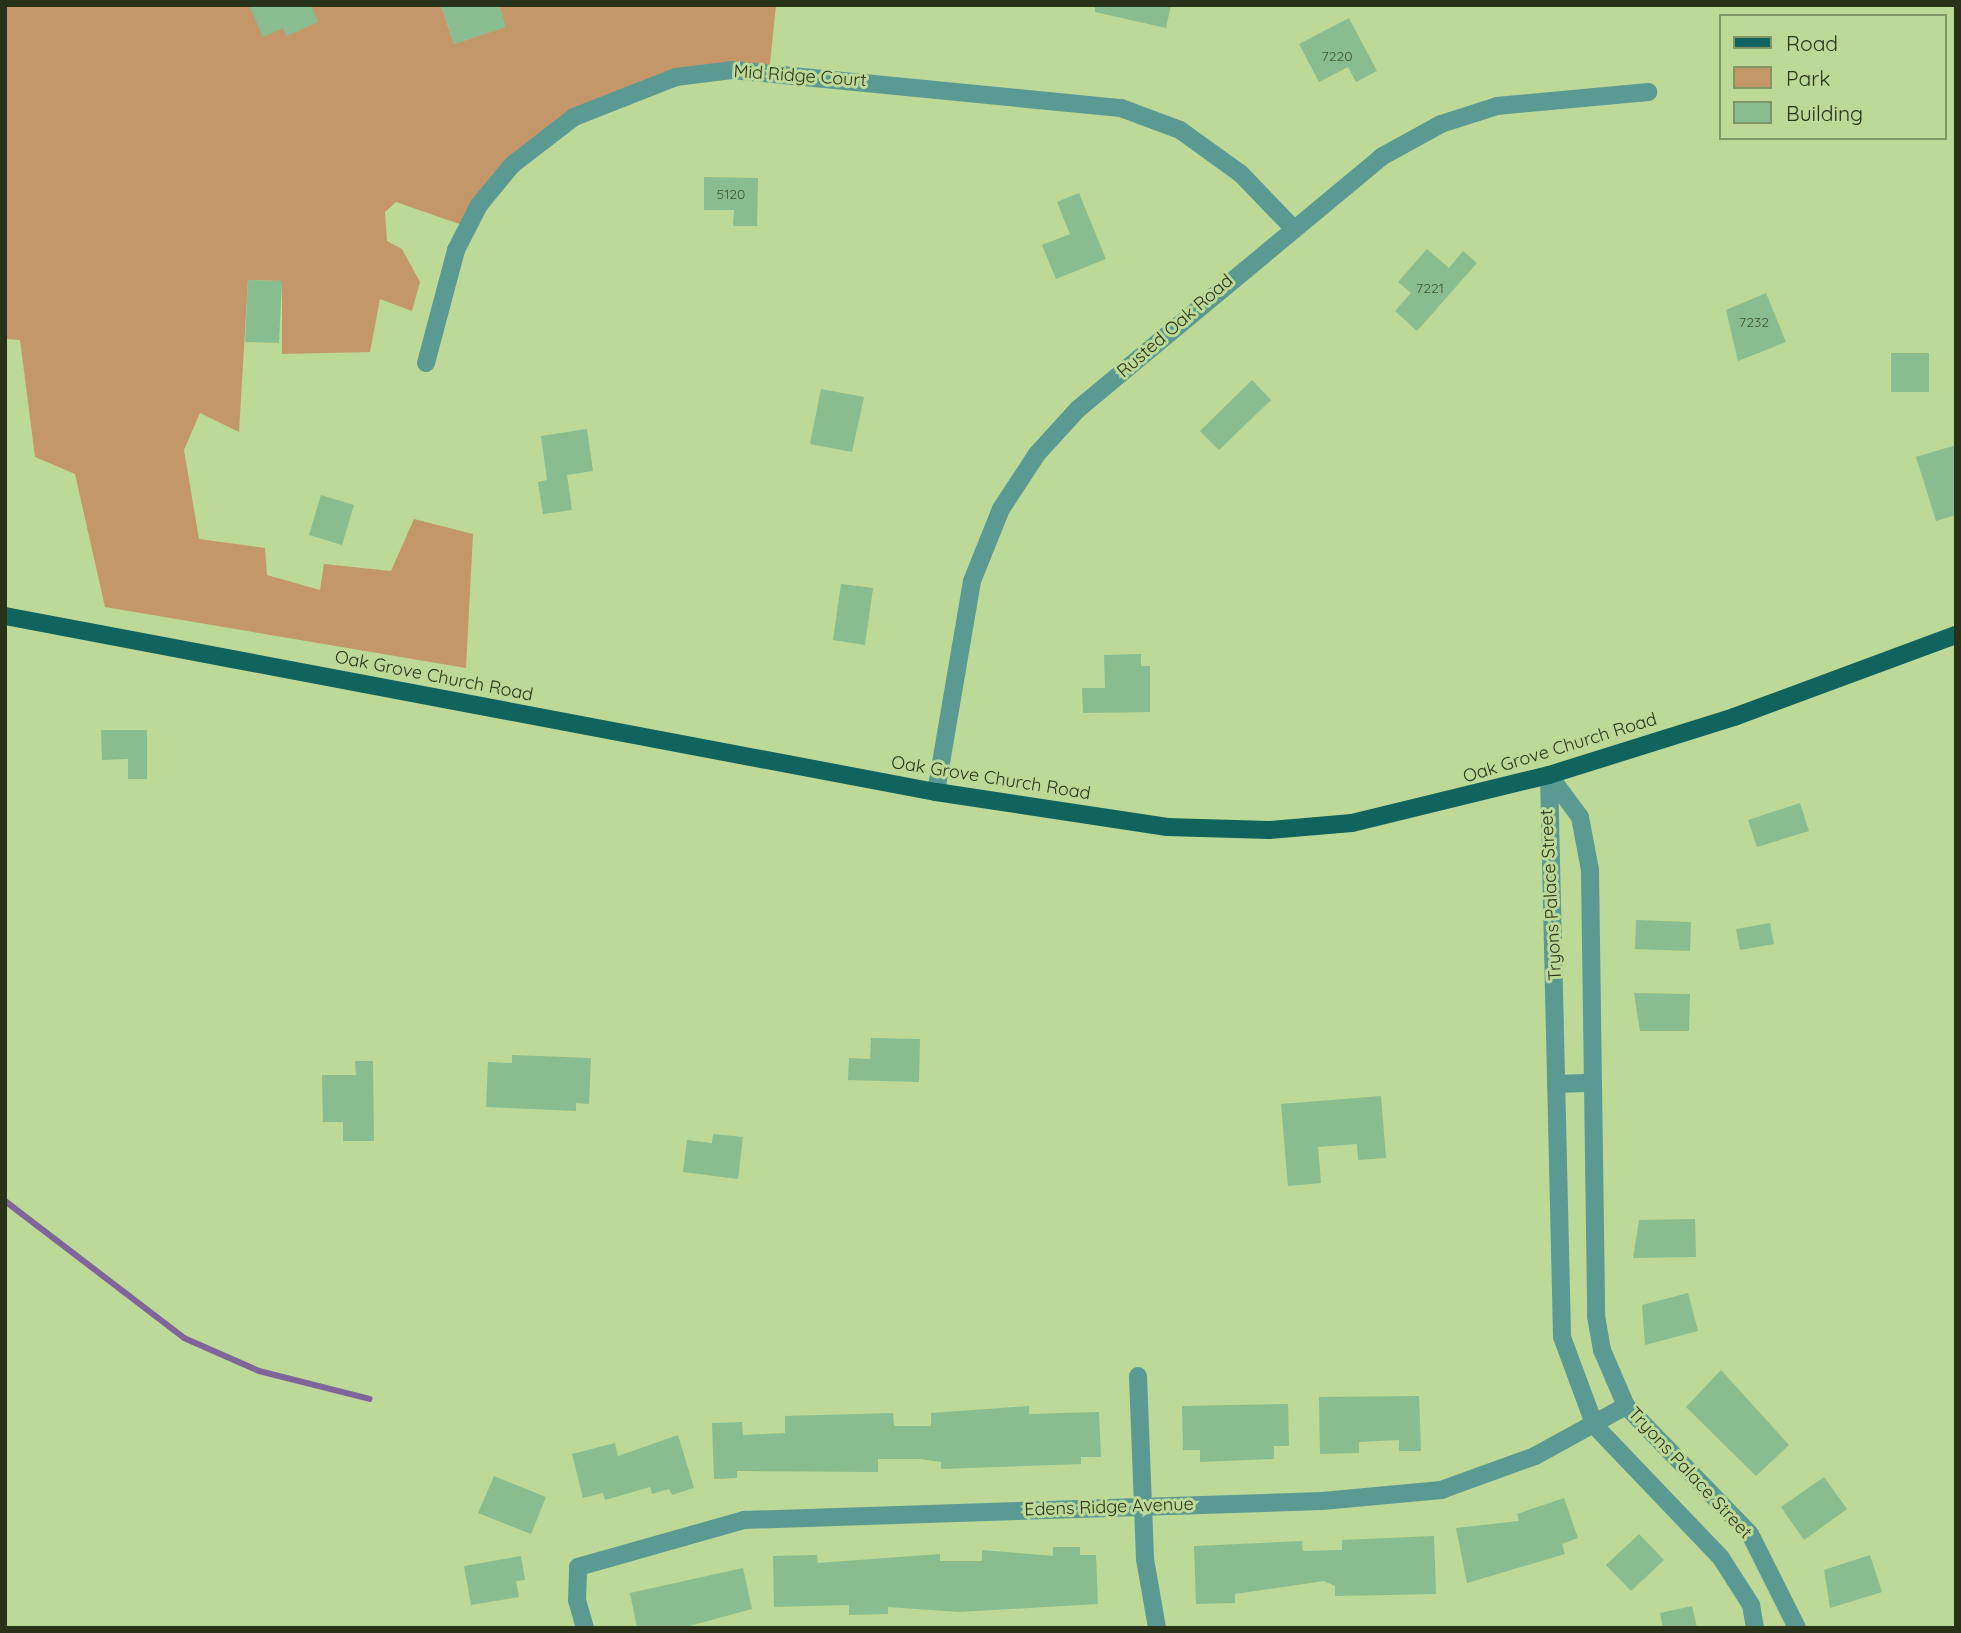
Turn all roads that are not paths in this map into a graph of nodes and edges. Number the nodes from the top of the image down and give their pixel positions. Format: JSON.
{"nodes":[{"id":1,"x":1648,"y":92,"type":"dead end"},
{"id":2,"x":1291,"y":226,"type":"junction"},
{"id":3,"x":426,"y":363,"type":"dead end"},
{"id":4,"x":5,"y":617,"type":"edge"},
{"id":5,"x":1956,"y":635,"type":"edge"},
{"id":6,"x":1549,"y":775,"type":"junction"},
{"id":7,"x":936,"y":792,"type":"junction"},
{"id":8,"x":1592,"y":1083,"type":"junction"},
{"id":9,"x":1556,"y":1084,"type":"junction"},
{"id":10,"x":1138,"y":1376,"type":"dead end"},
{"id":11,"x":1626,"y":1406,"type":"junction"},
{"id":12,"x":1595,"y":1426,"type":"junction"},
{"id":13,"x":1146,"y":1506,"type":"junction"},
{"id":14,"x":585,"y":1628,"type":"edge"},
{"id":15,"x":1157,"y":1628,"type":"edge"},
{"id":16,"x":1755,"y":1628,"type":"edge"},
{"id":17,"x":1797,"y":1628,"type":"edge"}],
"edges":[{"from":1,"to":2,"type":"street","name":"Rusted Oak Road"},
{"from":2,"to":3,"type":"street","name":"Mid Ridge Court"},
{"from":2,"to":7,"type":"street","name":"Rusted Oak Road"},
{"from":4,"to":7,"type":"main road","name":"Oak Grove Church Road"},
{"from":5,"to":6,"type":"main road","name":"Oak Grove Church Road"},
{"from":6,"to":7,"type":"main road","name":"Oak Grove Church Road"},
{"from":6,"to":8,"type":"street","name":"Tryons Palace Street"},
{"from":6,"to":9,"type":"street","name":"Tryons Palace Street"},
{"from":8,"to":9,"type":"street"},
{"from":8,"to":11,"type":"street","name":"Tryons Palace Street"},
{"from":9,"to":12,"type":"street","name":"Tryons Palace Street"},
{"from":10,"to":13,"type":"street"},
{"from":11,"to":12,"type":"street","name":"Edens Ridge Avenue"},
{"from":11,"to":17,"type":"street","name":"Tryons Palace Street"},
{"from":12,"to":13,"type":"street","name":"Edens Ridge Avenue"},
{"from":12,"to":16,"type":"street","name":"Tryons Palace Street"},
{"from":13,"to":14,"type":"street","name":"Edens Ridge Avenue"},
{"from":13,"to":15,"type":"street"}]}
